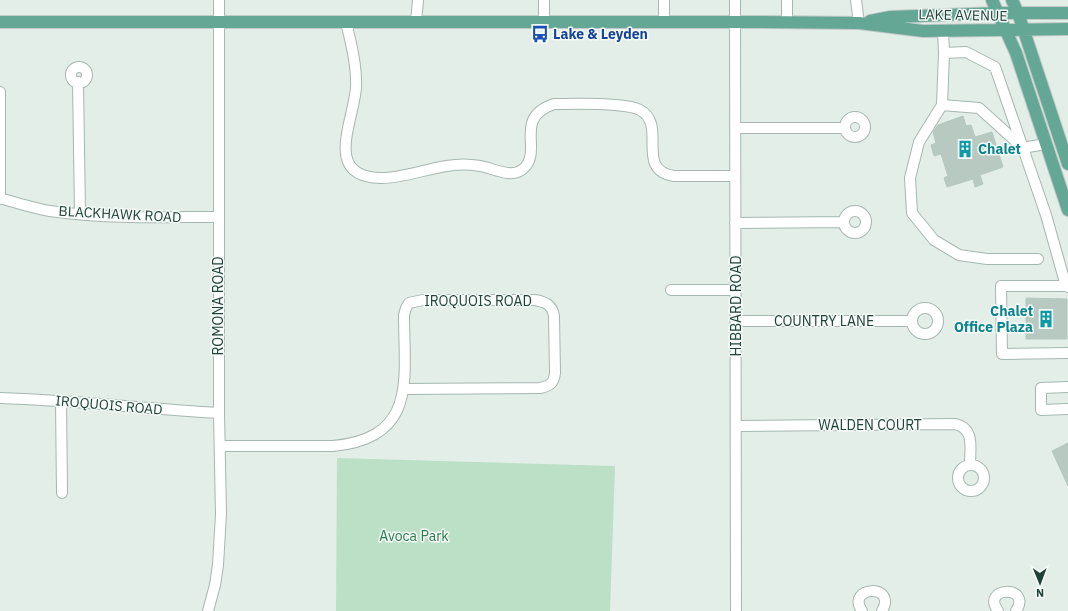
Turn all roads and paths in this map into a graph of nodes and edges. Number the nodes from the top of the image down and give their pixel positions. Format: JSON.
{"nodes":[{"id":1,"x":219,"y":0,"type":"edge"},
{"id":2,"x":418,"y":0,"type":"edge"},
{"id":3,"x":544,"y":0,"type":"edge"},
{"id":4,"x":664,"y":0,"type":"edge"},
{"id":5,"x":735,"y":0,"type":"edge"},
{"id":6,"x":787,"y":0,"type":"edge"},
{"id":7,"x":856,"y":0,"type":"edge"},
{"id":8,"x":992,"y":0,"type":"edge"},
{"id":9,"x":1012,"y":0,"type":"edge"},
{"id":10,"x":997,"y":13,"type":"junction"},
{"id":11,"x":1018,"y":13,"type":"junction"},
{"id":12,"x":1068,"y":13,"type":"edge"},
{"id":13,"x":0,"y":22,"type":"edge"},
{"id":14,"x":219,"y":22,"type":"junction"},
{"id":15,"x":346,"y":22,"type":"junction"},
{"id":16,"x":416,"y":22,"type":"junction"},
{"id":17,"x":544,"y":22,"type":"junction"},
{"id":18,"x":664,"y":22,"type":"junction"},
{"id":19,"x":735,"y":22,"type":"junction"},
{"id":20,"x":787,"y":23,"type":"junction"},
{"id":21,"x":859,"y":23,"type":"junction"},
{"id":22,"x":943,"y":30,"type":"junction"},
{"id":23,"x":1005,"y":30,"type":"junction"},
{"id":24,"x":1023,"y":30,"type":"junction"},
{"id":25,"x":1068,"y":30,"type":"edge"},
{"id":26,"x":944,"y":53,"type":"junction"},
{"id":27,"x":78,"y":82,"type":"dead end"},
{"id":28,"x":0,"y":92,"type":"edge"},
{"id":29,"x":942,"y":106,"type":"junction"},
{"id":30,"x":735,"y":128,"type":"junction"},
{"id":31,"x":845,"y":128,"type":"dead end"},
{"id":32,"x":1046,"y":144,"type":"junction"},
{"id":33,"x":1022,"y":148,"type":"junction"},
{"id":34,"x":1068,"y":164,"type":"edge"},
{"id":35,"x":735,"y":176,"type":"junction"},
{"id":36,"x":0,"y":199,"type":"edge"},
{"id":37,"x":1068,"y":210,"type":"edge"},
{"id":38,"x":80,"y":214,"type":"junction"},
{"id":39,"x":218,"y":217,"type":"junction"},
{"id":40,"x":844,"y":222,"type":"dead end"},
{"id":41,"x":735,"y":223,"type":"junction"},
{"id":42,"x":1038,"y":259,"type":"dead end"},
{"id":43,"x":1067,"y":286,"type":"edge"},
{"id":44,"x":671,"y":290,"type":"dead end"},
{"id":45,"x":736,"y":290,"type":"junction"},
{"id":46,"x":736,"y":321,"type":"junction"},
{"id":47,"x":912,"y":321,"type":"dead end"},
{"id":48,"x":1068,"y":353,"type":"edge"},
{"id":49,"x":1068,"y":387,"type":"edge"},
{"id":50,"x":404,"y":389,"type":"junction"},
{"id":51,"x":0,"y":398,"type":"edge"},
{"id":52,"x":61,"y":401,"type":"junction"},
{"id":53,"x":1068,"y":409,"type":"edge"},
{"id":54,"x":219,"y":413,"type":"junction"},
{"id":55,"x":736,"y":426,"type":"junction"},
{"id":56,"x":220,"y":446,"type":"junction"},
{"id":57,"x":970,"y":464,"type":"dead end"},
{"id":58,"x":62,"y":493,"type":"dead end"},
{"id":59,"x":208,"y":611,"type":"edge"},
{"id":60,"x":736,"y":611,"type":"edge"},
{"id":61,"x":862,"y":611,"type":"edge"},
{"id":62,"x":882,"y":611,"type":"edge"},
{"id":63,"x":998,"y":611,"type":"edge"},
{"id":64,"x":1016,"y":611,"type":"edge"}],
"edges":[{"from":1,"to":14,"type":"street","name":"ROMONA ROAD"},
{"from":2,"to":16,"type":"street"},
{"from":3,"to":17,"type":"street"},
{"from":4,"to":18,"type":"street"},
{"from":5,"to":19,"type":"street","name":"HIBBARD ROAD"},
{"from":6,"to":20,"type":"street"},
{"from":7,"to":21,"type":"street"},
{"from":8,"to":10,"type":"main road"},
{"from":9,"to":11,"type":"main road"},
{"from":10,"to":11,"type":"main road","name":"LAKE AVENUE"},
{"from":10,"to":21,"type":"main road","name":"LAKE AVENUE"},
{"from":10,"to":23,"type":"main road"},
{"from":11,"to":12,"type":"main road","name":"LAKE AVENUE"},
{"from":11,"to":24,"type":"main road"},
{"from":13,"to":14,"type":"main road","name":"LAKE AVENUE"},
{"from":14,"to":15,"type":"main road","name":"LAKE AVENUE"},
{"from":14,"to":39,"type":"street","name":"ROMONA ROAD"},
{"from":15,"to":16,"type":"main road","name":"LAKE AVENUE"},
{"from":15,"to":35,"type":"street"},
{"from":16,"to":17,"type":"main road","name":"LAKE AVENUE"},
{"from":17,"to":18,"type":"main road","name":"LAKE AVENUE"},
{"from":18,"to":19,"type":"main road","name":"LAKE AVENUE"},
{"from":19,"to":20,"type":"main road","name":"LAKE AVENUE"},
{"from":19,"to":30,"type":"street","name":"HIBBARD ROAD"},
{"from":20,"to":21,"type":"main road","name":"LAKE AVENUE"},
{"from":21,"to":22,"type":"main road","name":"LAKE AVENUE"},
{"from":22,"to":23,"type":"main road","name":"LAKE AVENUE"},
{"from":22,"to":26,"type":"street"},
{"from":23,"to":24,"type":"main road","name":"LAKE AVENUE"},
{"from":23,"to":32,"type":"main road"},
{"from":24,"to":25,"type":"main road","name":"LAKE AVENUE"},
{"from":24,"to":34,"type":"main road"},
{"from":26,"to":29,"type":"street"},
{"from":26,"to":33,"type":"street"},
{"from":27,"to":38,"type":"street"},
{"from":28,"to":36,"type":"street"},
{"from":29,"to":33,"type":"street"},
{"from":29,"to":42,"type":"street"},
{"from":30,"to":31,"type":"street"},
{"from":30,"to":35,"type":"street","name":"HIBBARD ROAD"},
{"from":32,"to":33,"type":"street"},
{"from":32,"to":37,"type":"main road"},
{"from":33,"to":43,"type":"street"},
{"from":35,"to":41,"type":"street","name":"HIBBARD ROAD"},
{"from":36,"to":38,"type":"street","name":"BLACKHAWK ROAD"},
{"from":38,"to":39,"type":"street","name":"BLACKHAWK ROAD"},
{"from":39,"to":54,"type":"street","name":"ROMONA ROAD"},
{"from":40,"to":41,"type":"street"},
{"from":41,"to":45,"type":"street","name":"HIBBARD ROAD"},
{"from":43,"to":48,"type":"street"},
{"from":44,"to":45,"type":"street"},
{"from":45,"to":46,"type":"street","name":"HIBBARD ROAD"},
{"from":46,"to":47,"type":"street","name":"COUNTRY LANE"},
{"from":46,"to":55,"type":"street","name":"HIBBARD ROAD"},
{"from":49,"to":53,"type":"street"},
{"from":50,"to":50,"type":"street","name":"IROQUOIS ROAD"},
{"from":50,"to":56,"type":"street","name":"IROQUOIS ROAD"},
{"from":51,"to":52,"type":"street","name":"IROQUOIS ROAD"},
{"from":52,"to":54,"type":"street","name":"IROQUOIS ROAD"},
{"from":52,"to":58,"type":"street"},
{"from":54,"to":56,"type":"street","name":"ROMONA ROAD"},
{"from":55,"to":57,"type":"street","name":"WALDEN COURT"},
{"from":55,"to":60,"type":"street","name":"HIBBARD ROAD"},
{"from":56,"to":59,"type":"street","name":"ROMONA ROAD"},
{"from":61,"to":62,"type":"street"},
{"from":63,"to":64,"type":"street"}]}
